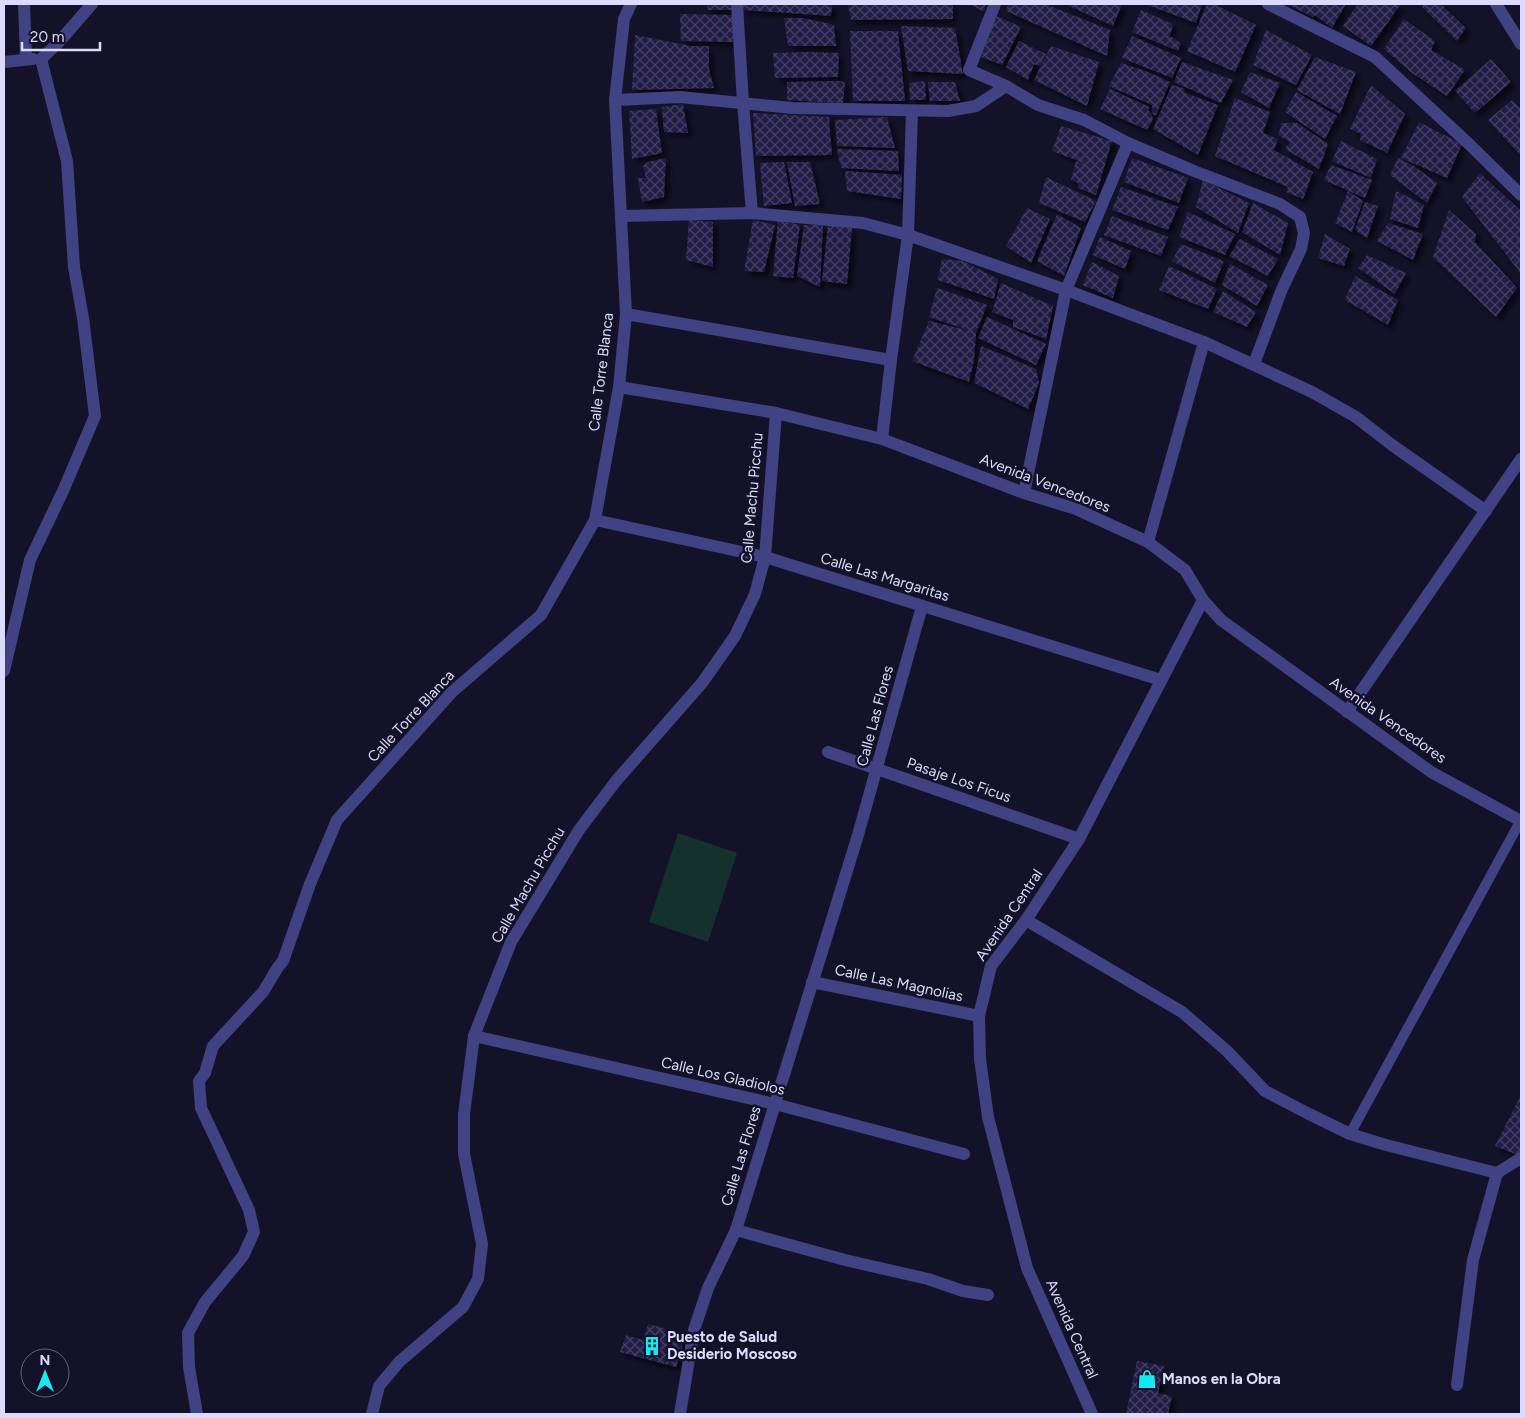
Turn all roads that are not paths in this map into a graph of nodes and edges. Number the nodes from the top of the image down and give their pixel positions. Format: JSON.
{"nodes":[{"id":1,"x":24,"y":4,"type":"edge"},
{"id":2,"x":92,"y":4,"type":"edge"},
{"id":3,"x":631,"y":4,"type":"edge"},
{"id":4,"x":738,"y":4,"type":"edge"},
{"id":5,"x":995,"y":4,"type":"edge"},
{"id":6,"x":1268,"y":4,"type":"edge"},
{"id":7,"x":1496,"y":4,"type":"edge"},
{"id":8,"x":1521,"y":44,"type":"edge"},
{"id":9,"x":26,"y":59,"type":"junction"},
{"id":10,"x":41,"y":59,"type":"junction"},
{"id":11,"x":4,"y":62,"type":"edge"},
{"id":12,"x":1006,"y":86,"type":"junction"},
{"id":13,"x":615,"y":100,"type":"junction"},
{"id":14,"x":743,"y":103,"type":"junction"},
{"id":15,"x":912,"y":111,"type":"junction"},
{"id":16,"x":1128,"y":143,"type":"junction"},
{"id":17,"x":1521,"y":196,"type":"edge"},
{"id":18,"x":752,"y":214,"type":"junction"},
{"id":19,"x":621,"y":216,"type":"junction"},
{"id":20,"x":908,"y":235,"type":"junction"},
{"id":21,"x":1066,"y":290,"type":"junction"},
{"id":22,"x":626,"y":314,"type":"junction"},
{"id":23,"x":1204,"y":342,"type":"junction"},
{"id":24,"x":891,"y":360,"type":"junction"},
{"id":25,"x":1254,"y":364,"type":"junction"},
{"id":26,"x":619,"y":387,"type":"junction"},
{"id":27,"x":776,"y":413,"type":"junction"},
{"id":28,"x":882,"y":439,"type":"junction"},
{"id":29,"x":1521,"y":459,"type":"edge"},
{"id":30,"x":1024,"y":493,"type":"junction"},
{"id":31,"x":1486,"y":511,"type":"junction"},
{"id":32,"x":595,"y":520,"type":"junction"},
{"id":33,"x":1148,"y":542,"type":"junction"},
{"id":34,"x":765,"y":557,"type":"junction"},
{"id":35,"x":1203,"y":600,"type":"junction"},
{"id":36,"x":922,"y":606,"type":"junction"},
{"id":37,"x":4,"y":671,"type":"edge"},
{"id":38,"x":1161,"y":680,"type":"junction"},
{"id":39,"x":1347,"y":712,"type":"junction"},
{"id":40,"x":828,"y":752,"type":"dead end"},
{"id":41,"x":877,"y":770,"type":"junction"},
{"id":42,"x":1521,"y":820,"type":"edge"},
{"id":43,"x":1079,"y":839,"type":"junction"},
{"id":44,"x":1026,"y":920,"type":"junction"},
{"id":45,"x":812,"y":982,"type":"junction"},
{"id":46,"x":979,"y":1016,"type":"junction"},
{"id":47,"x":474,"y":1036,"type":"junction"},
{"id":48,"x":774,"y":1104,"type":"junction"},
{"id":49,"x":1350,"y":1134,"type":"junction"},
{"id":50,"x":964,"y":1154,"type":"dead end"},
{"id":51,"x":1521,"y":1158,"type":"edge"},
{"id":52,"x":1497,"y":1173,"type":"junction"},
{"id":53,"x":736,"y":1230,"type":"junction"},
{"id":54,"x":988,"y":1295,"type":"dead end"},
{"id":55,"x":1457,"y":1385,"type":"dead end"},
{"id":56,"x":197,"y":1414,"type":"edge"},
{"id":57,"x":372,"y":1414,"type":"edge"},
{"id":58,"x":680,"y":1414,"type":"edge"},
{"id":59,"x":1092,"y":1414,"type":"edge"}],
"edges":[{"from":1,"to":9,"type":"street"},
{"from":2,"to":10,"type":"street"},
{"from":3,"to":13,"type":"street","name":"Calle Torre Blanca"},
{"from":4,"to":14,"type":"street"},
{"from":5,"to":12,"type":"street"},
{"from":6,"to":17,"type":"street"},
{"from":7,"to":8,"type":"street"},
{"from":9,"to":10,"type":"street"},
{"from":9,"to":11,"type":"street"},
{"from":10,"to":37,"type":"street"},
{"from":12,"to":15,"type":"street"},
{"from":12,"to":16,"type":"street"},
{"from":13,"to":14,"type":"street"},
{"from":13,"to":19,"type":"street","name":"Calle Torre Blanca"},
{"from":14,"to":15,"type":"street"},
{"from":14,"to":18,"type":"street"},
{"from":15,"to":20,"type":"street"},
{"from":16,"to":21,"type":"street"},
{"from":16,"to":25,"type":"street"},
{"from":18,"to":19,"type":"street"},
{"from":18,"to":20,"type":"street"},
{"from":19,"to":22,"type":"street","name":"Calle Torre Blanca"},
{"from":20,"to":21,"type":"street"},
{"from":20,"to":24,"type":"street"},
{"from":21,"to":23,"type":"street"},
{"from":21,"to":30,"type":"street"},
{"from":22,"to":24,"type":"street"},
{"from":22,"to":26,"type":"street","name":"Calle Torre Blanca"},
{"from":23,"to":25,"type":"street"},
{"from":23,"to":33,"type":"street"},
{"from":24,"to":28,"type":"street"},
{"from":25,"to":31,"type":"street"},
{"from":26,"to":27,"type":"street","name":"Avenida Vencedores"},
{"from":26,"to":32,"type":"street","name":"Calle Torre Blanca"},
{"from":27,"to":28,"type":"street","name":"Avenida Vencedores"},
{"from":27,"to":34,"type":"street","name":"Calle Machu Picchu"},
{"from":28,"to":30,"type":"street","name":"Avenida Vencedores"},
{"from":29,"to":31,"type":"street"},
{"from":30,"to":33,"type":"street","name":"Avenida Vencedores"},
{"from":31,"to":39,"type":"street"},
{"from":32,"to":34,"type":"street","name":"Calle Las Margaritas"},
{"from":32,"to":56,"type":"street","name":"Calle Torre Blanca"},
{"from":33,"to":35,"type":"street","name":"Avenida Vencedores"},
{"from":34,"to":36,"type":"street","name":"Calle Las Margaritas"},
{"from":34,"to":47,"type":"street","name":"Calle Machu Picchu"},
{"from":35,"to":38,"type":"street","name":"Avenida Central"},
{"from":35,"to":39,"type":"street","name":"Avenida Vencedores"},
{"from":36,"to":38,"type":"street","name":"Calle Las Margaritas"},
{"from":36,"to":41,"type":"street","name":"Calle Las Flores"},
{"from":38,"to":43,"type":"street","name":"Avenida Central"},
{"from":39,"to":42,"type":"street","name":"Avenida Vencedores"},
{"from":40,"to":41,"type":"street","name":"Pasaje Los Ficus"},
{"from":41,"to":43,"type":"street","name":"Pasaje Los Ficus"},
{"from":41,"to":45,"type":"street","name":"Calle Las Flores"},
{"from":42,"to":49,"type":"lane"},
{"from":43,"to":44,"type":"street","name":"Avenida Central"},
{"from":44,"to":46,"type":"street","name":"Avenida Central"},
{"from":44,"to":49,"type":"street"},
{"from":45,"to":46,"type":"street","name":"Calle Las Magnolias"},
{"from":45,"to":48,"type":"street","name":"Calle Las Flores"},
{"from":46,"to":59,"type":"street","name":"Avenida Central"},
{"from":47,"to":48,"type":"street","name":"Calle Los Gladiolos"},
{"from":47,"to":57,"type":"street","name":"Calle Machu Picchu"},
{"from":48,"to":50,"type":"street","name":"Calle Los Gladiolos"},
{"from":48,"to":53,"type":"street","name":"Calle Las Flores"},
{"from":49,"to":52,"type":"street"},
{"from":51,"to":52,"type":"street"},
{"from":52,"to":55,"type":"street"},
{"from":53,"to":54,"type":"street"},
{"from":53,"to":58,"type":"street","name":"Calle Las Flores"}]}
